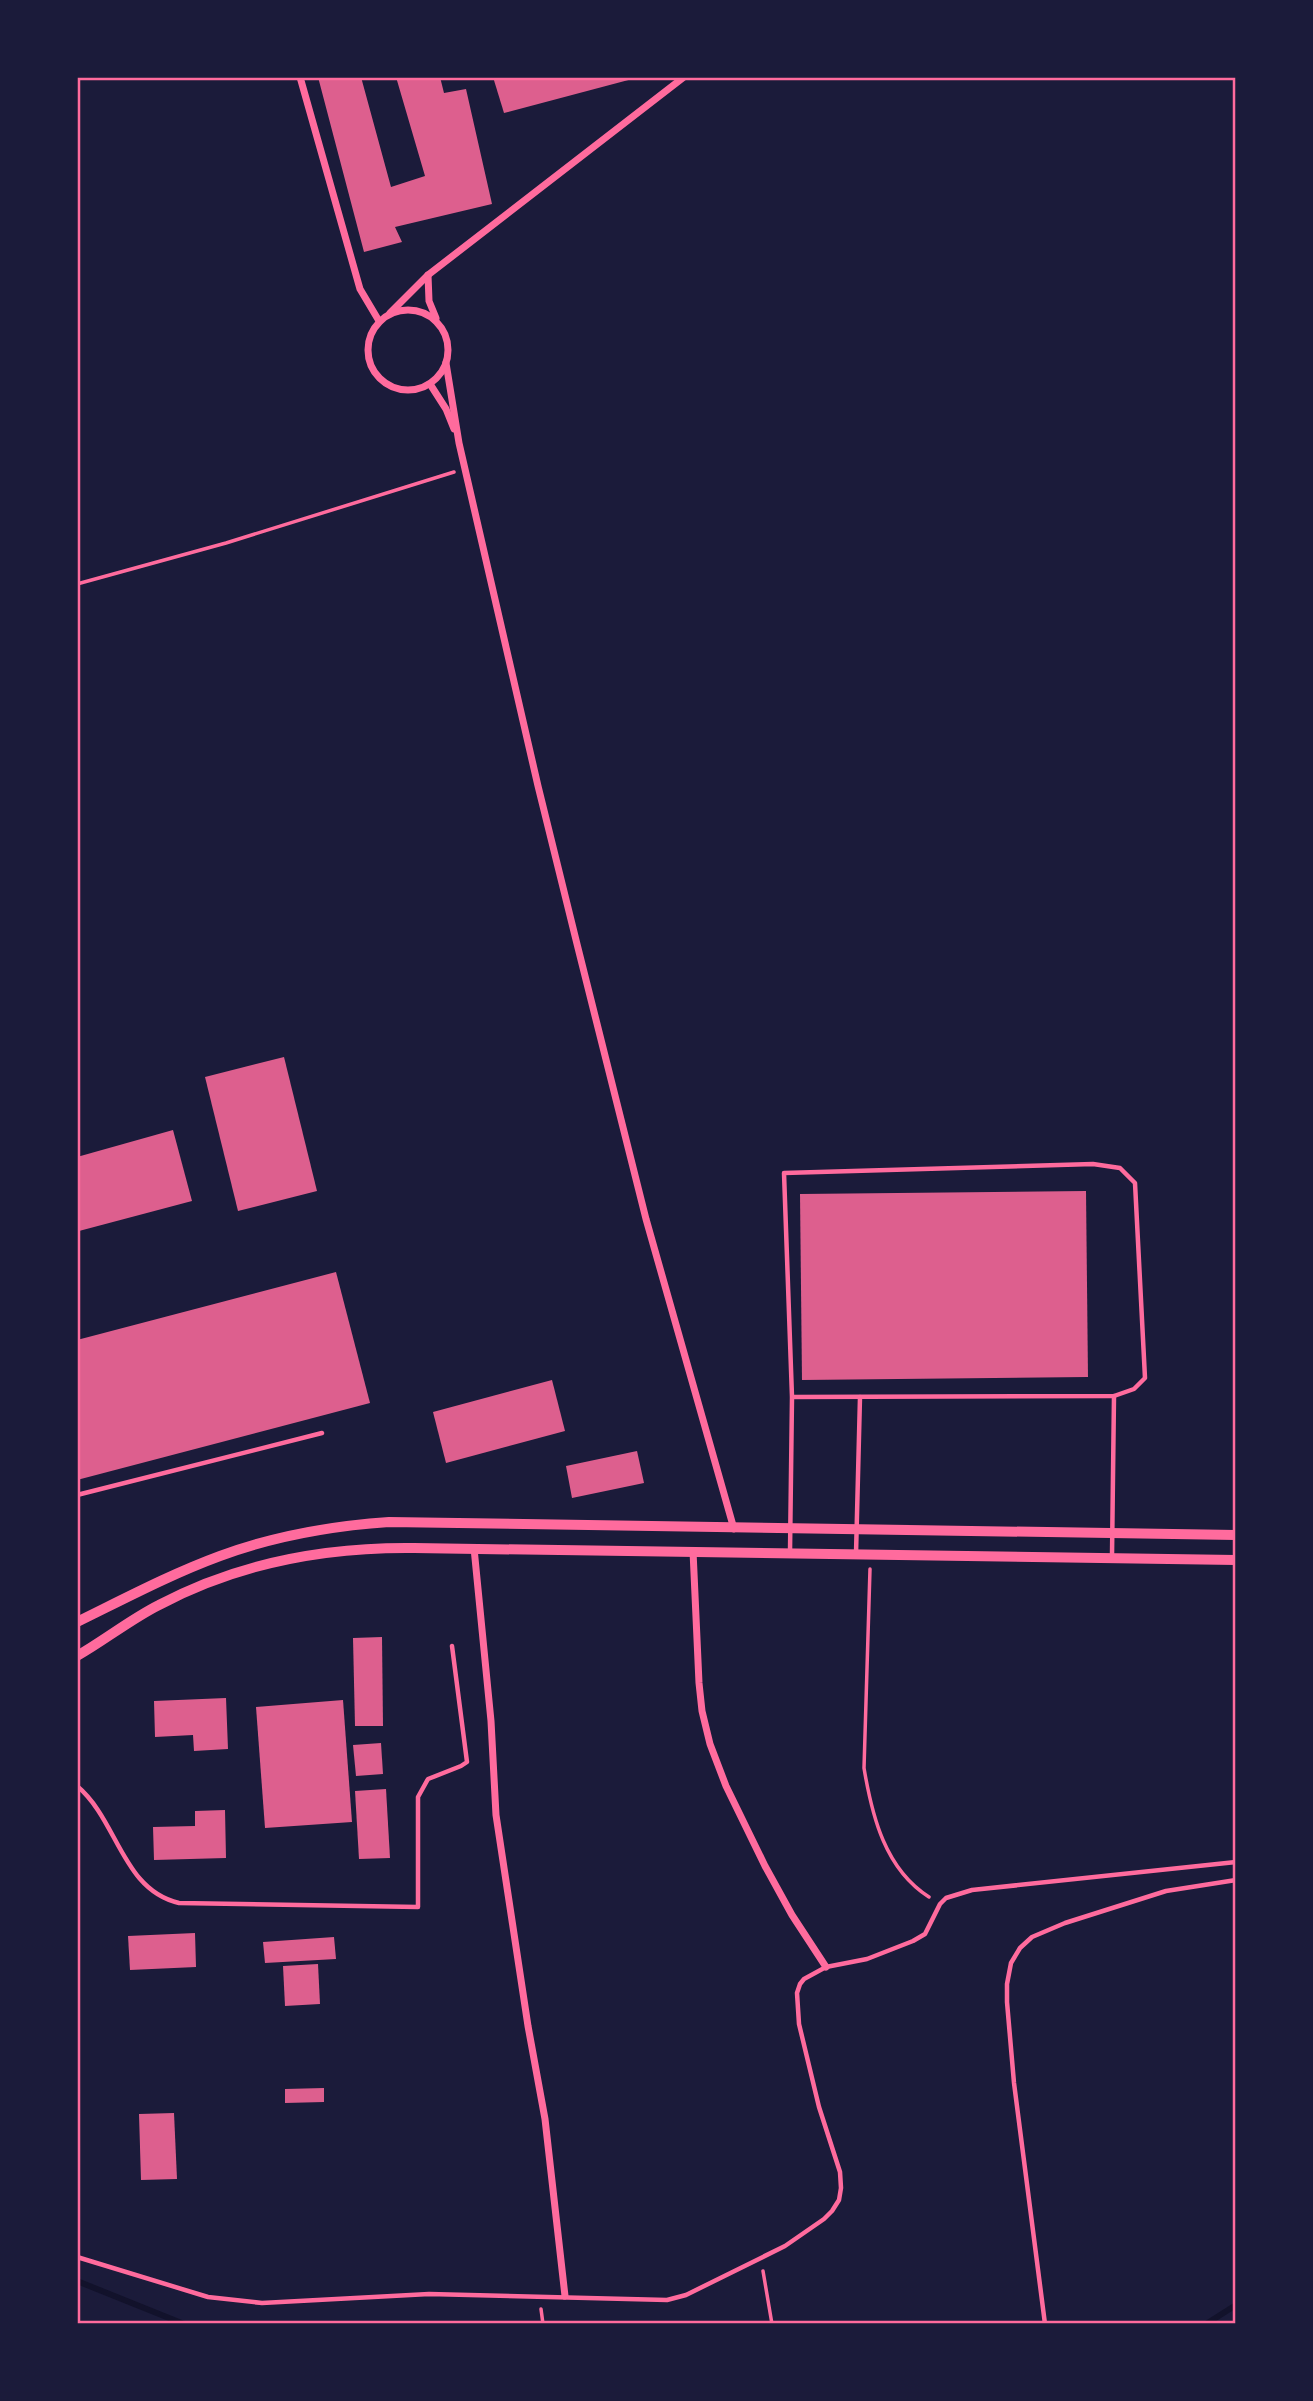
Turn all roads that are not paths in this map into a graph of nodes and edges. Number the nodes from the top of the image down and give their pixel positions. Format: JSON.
{"nodes":[{"id":1,"x":300,"y":77,"type":"edge"},
{"id":2,"x":684,"y":77,"type":"edge"},
{"id":3,"x":428,"y":275,"type":"junction"},
{"id":4,"x":390,"y":313,"type":"junction"},
{"id":5,"x":379,"y":321,"type":"junction"},
{"id":6,"x":439,"y":324,"type":"junction"},
{"id":7,"x":446,"y":363,"type":"junction"},
{"id":8,"x":430,"y":384,"type":"junction"},
{"id":9,"x":459,"y":443,"type":"junction"},
{"id":10,"x":1115,"y":1396,"type":"junction"},
{"id":11,"x":792,"y":1397,"type":"junction"},
{"id":12,"x":860,"y":1397,"type":"junction"},
{"id":13,"x":322,"y":1433,"type":"dead end"},
{"id":14,"x":77,"y":1496,"type":"edge"},
{"id":15,"x":734,"y":1529,"type":"junction"},
{"id":16,"x":789,"y":1529,"type":"junction"},
{"id":17,"x":856,"y":1530,"type":"junction"},
{"id":18,"x":1111,"y":1533,"type":"junction"},
{"id":19,"x":1236,"y":1535,"type":"edge"},
{"id":20,"x":474,"y":1548,"type":"junction"},
{"id":21,"x":693,"y":1551,"type":"junction"},
{"id":22,"x":790,"y":1553,"type":"junction"},
{"id":23,"x":856,"y":1555,"type":"junction"},
{"id":24,"x":1112,"y":1558,"type":"junction"},
{"id":25,"x":1236,"y":1560,"type":"edge"},
{"id":26,"x":77,"y":1622,"type":"edge"},
{"id":27,"x":452,"y":1646,"type":"dead end"},
{"id":28,"x":77,"y":1656,"type":"edge"},
{"id":29,"x":77,"y":1786,"type":"edge"},
{"id":30,"x":1236,"y":1863,"type":"edge"},
{"id":31,"x":1236,"y":1880,"type":"edge"},
{"id":32,"x":826,"y":1967,"type":"junction"},
{"id":33,"x":77,"y":2257,"type":"edge"},
{"id":34,"x":565,"y":2296,"type":"junction"},
{"id":35,"x":1045,"y":2324,"type":"edge"}],
"edges":[{"from":1,"to":5,"type":"street"},
{"from":2,"to":3,"type":"street"},
{"from":3,"to":4,"type":"street"},
{"from":3,"to":6,"type":"street"},
{"from":4,"to":5,"type":"street"},
{"from":4,"to":6,"type":"street"},
{"from":5,"to":8,"type":"street"},
{"from":6,"to":7,"type":"street"},
{"from":7,"to":8,"type":"street"},
{"from":7,"to":9,"type":"street"},
{"from":8,"to":9,"type":"street"},
{"from":9,"to":15,"type":"street"},
{"from":10,"to":11,"type":"lane"},
{"from":10,"to":12,"type":"lane"},
{"from":10,"to":18,"type":"lane"},
{"from":11,"to":12,"type":"lane"},
{"from":11,"to":16,"type":"lane"},
{"from":12,"to":17,"type":"lane"},
{"from":13,"to":14,"type":"lane"},
{"from":15,"to":16,"type":"street"},
{"from":15,"to":26,"type":"street"},
{"from":16,"to":17,"type":"street"},
{"from":16,"to":22,"type":"lane"},
{"from":17,"to":18,"type":"street"},
{"from":17,"to":23,"type":"lane"},
{"from":18,"to":19,"type":"street"},
{"from":18,"to":24,"type":"lane"},
{"from":20,"to":21,"type":"street"},
{"from":20,"to":28,"type":"street"},
{"from":20,"to":34,"type":"street"},
{"from":21,"to":22,"type":"street"},
{"from":21,"to":32,"type":"street"},
{"from":22,"to":23,"type":"street"},
{"from":23,"to":24,"type":"street"},
{"from":24,"to":25,"type":"street"},
{"from":27,"to":29,"type":"lane"},
{"from":30,"to":32,"type":"lane"},
{"from":31,"to":35,"type":"lane"},
{"from":32,"to":34,"type":"lane"},
{"from":33,"to":34,"type":"lane"}]}
